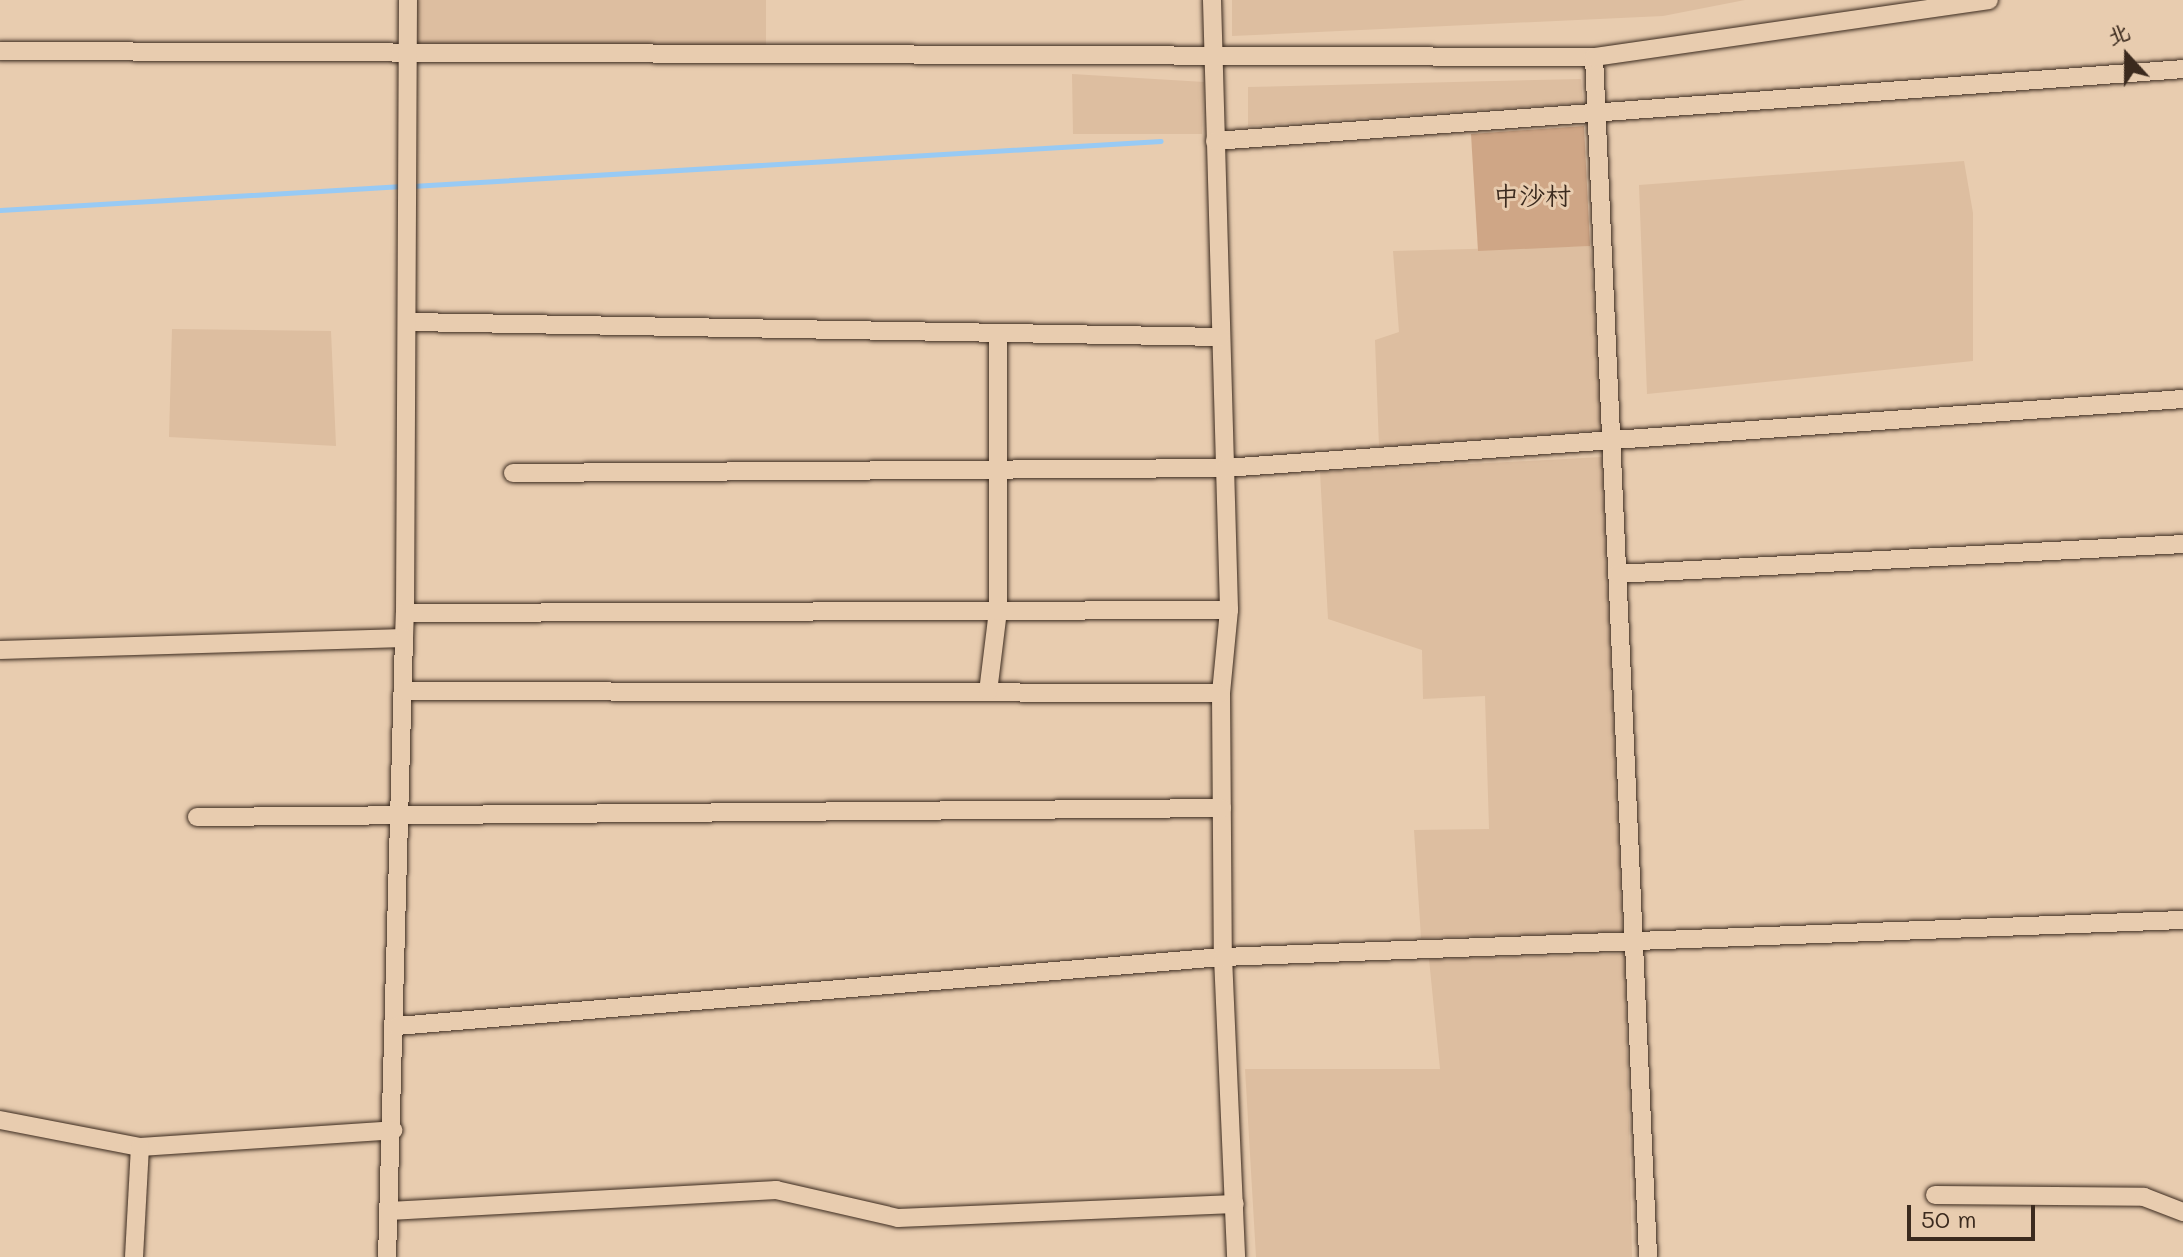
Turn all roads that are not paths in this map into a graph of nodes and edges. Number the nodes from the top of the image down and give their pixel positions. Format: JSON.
{"nodes":[{"id":1,"x":408,"y":0,"type":"edge"},
{"id":2,"x":1212,"y":0,"type":"edge"},
{"id":3,"x":1989,"y":0,"type":"edge"},
{"id":4,"x":0,"y":51,"type":"edge"},
{"id":5,"x":409,"y":51,"type":"junction"},
{"id":6,"x":1212,"y":57,"type":"junction"},
{"id":7,"x":1594,"y":57,"type":"junction"},
{"id":8,"x":2183,"y":69,"type":"edge"},
{"id":9,"x":1597,"y":114,"type":"junction"},
{"id":10,"x":1215,"y":141,"type":"junction"},
{"id":11,"x":411,"y":322,"type":"junction"},
{"id":12,"x":998,"y":334,"type":"junction"},
{"id":13,"x":1221,"y":337,"type":"junction"},
{"id":14,"x":2183,"y":399,"type":"edge"},
{"id":15,"x":1611,"y":443,"type":"junction"},
{"id":16,"x":1225,"y":468,"type":"junction"},
{"id":17,"x":999,"y":470,"type":"junction"},
{"id":18,"x":513,"y":473,"type":"dead end"},
{"id":19,"x":2183,"y":544,"type":"edge"},
{"id":20,"x":1617,"y":574,"type":"junction"},
{"id":21,"x":1229,"y":610,"type":"junction"},
{"id":22,"x":998,"y":611,"type":"junction"},
{"id":23,"x":405,"y":613,"type":"junction"},
{"id":24,"x":404,"y":638,"type":"junction"},
{"id":25,"x":0,"y":650,"type":"edge"},
{"id":26,"x":403,"y":691,"type":"junction"},
{"id":27,"x":988,"y":692,"type":"junction"},
{"id":28,"x":1221,"y":693,"type":"junction"},
{"id":29,"x":1222,"y":808,"type":"junction"},
{"id":30,"x":401,"y":812,"type":"junction"},
{"id":31,"x":197,"y":817,"type":"dead end"},
{"id":32,"x":2183,"y":920,"type":"edge"},
{"id":33,"x":1634,"y":941,"type":"junction"},
{"id":34,"x":1223,"y":957,"type":"junction"},
{"id":35,"x":397,"y":1026,"type":"junction"},
{"id":36,"x":0,"y":1120,"type":"edge"},
{"id":37,"x":393,"y":1130,"type":"junction"},
{"id":38,"x":140,"y":1147,"type":"junction"},
{"id":39,"x":1935,"y":1195,"type":"dead end"},
{"id":40,"x":1235,"y":1204,"type":"junction"},
{"id":41,"x":389,"y":1211,"type":"junction"},
{"id":42,"x":2183,"y":1212,"type":"edge"},
{"id":43,"x":134,"y":1257,"type":"edge"},
{"id":44,"x":387,"y":1257,"type":"edge"},
{"id":45,"x":1236,"y":1257,"type":"edge"},
{"id":46,"x":1648,"y":1257,"type":"edge"}],
"edges":[{"from":1,"to":5,"type":"street"},
{"from":2,"to":6,"type":"street"},
{"from":3,"to":7,"type":"street"},
{"from":4,"to":5,"type":"street"},
{"from":5,"to":6,"type":"street"},
{"from":5,"to":11,"type":"street"},
{"from":6,"to":7,"type":"street"},
{"from":6,"to":10,"type":"street"},
{"from":7,"to":9,"type":"street"},
{"from":8,"to":9,"type":"street"},
{"from":9,"to":10,"type":"street"},
{"from":9,"to":15,"type":"street"},
{"from":10,"to":13,"type":"street"},
{"from":11,"to":12,"type":"street"},
{"from":11,"to":23,"type":"street"},
{"from":12,"to":13,"type":"street"},
{"from":12,"to":17,"type":"street"},
{"from":13,"to":16,"type":"street"},
{"from":14,"to":15,"type":"street"},
{"from":15,"to":16,"type":"street"},
{"from":15,"to":20,"type":"street"},
{"from":16,"to":17,"type":"street"},
{"from":16,"to":21,"type":"street"},
{"from":17,"to":18,"type":"street"},
{"from":17,"to":22,"type":"street"},
{"from":19,"to":20,"type":"street"},
{"from":20,"to":33,"type":"street"},
{"from":21,"to":22,"type":"street"},
{"from":21,"to":28,"type":"street"},
{"from":22,"to":23,"type":"street"},
{"from":22,"to":27,"type":"street"},
{"from":23,"to":24,"type":"street"},
{"from":24,"to":25,"type":"street"},
{"from":24,"to":26,"type":"street"},
{"from":26,"to":27,"type":"street"},
{"from":26,"to":30,"type":"street"},
{"from":27,"to":28,"type":"street"},
{"from":28,"to":29,"type":"street"},
{"from":29,"to":30,"type":"street"},
{"from":29,"to":34,"type":"street"},
{"from":30,"to":31,"type":"street"},
{"from":30,"to":35,"type":"street"},
{"from":32,"to":33,"type":"street"},
{"from":33,"to":34,"type":"street"},
{"from":33,"to":46,"type":"street"},
{"from":34,"to":35,"type":"street"},
{"from":34,"to":40,"type":"street"},
{"from":35,"to":37,"type":"street"},
{"from":36,"to":38,"type":"street"},
{"from":37,"to":38,"type":"street"},
{"from":37,"to":41,"type":"street"},
{"from":38,"to":43,"type":"street"},
{"from":39,"to":42,"type":"street"},
{"from":40,"to":41,"type":"street"},
{"from":40,"to":45,"type":"street"},
{"from":41,"to":44,"type":"street"}]}
